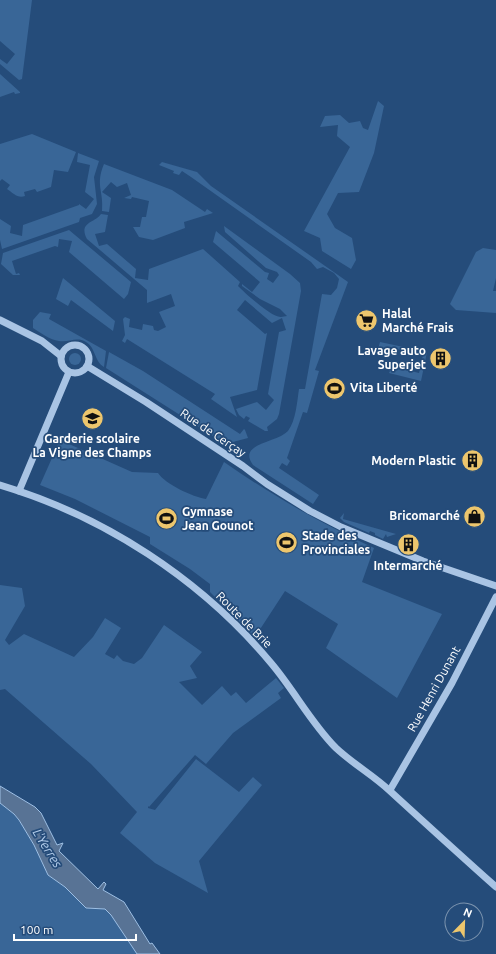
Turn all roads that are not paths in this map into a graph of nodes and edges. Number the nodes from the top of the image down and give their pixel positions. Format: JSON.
{"nodes":[{"id":1,"x":0,"y":320,"type":"edge"},
{"id":2,"x":62,"y":353,"type":"junction"},
{"id":3,"x":87,"y":366,"type":"junction"},
{"id":4,"x":70,"y":372,"type":"junction"},
{"id":5,"x":0,"y":485,"type":"edge"},
{"id":6,"x":19,"y":492,"type":"junction"},
{"id":7,"x":496,"y":586,"type":"edge"},
{"id":8,"x":496,"y":598,"type":"edge"},
{"id":9,"x":390,"y":790,"type":"junction"},
{"id":10,"x":496,"y":886,"type":"edge"}],
"edges":[{"from":1,"to":2,"type":"street"},
{"from":2,"to":3,"type":"street"},
{"from":2,"to":4,"type":"street"},
{"from":3,"to":4,"type":"street"},
{"from":3,"to":7,"type":"street","name":"Rue de Cerçay"},
{"from":4,"to":6,"type":"street"},
{"from":5,"to":6,"type":"street","name":"Route de Brie"},
{"from":6,"to":9,"type":"street","name":"Route de Brie"},
{"from":8,"to":9,"type":"street","name":"Rue Henri Dunant"},
{"from":9,"to":10,"type":"street","name":"Route de Brie"}]}
